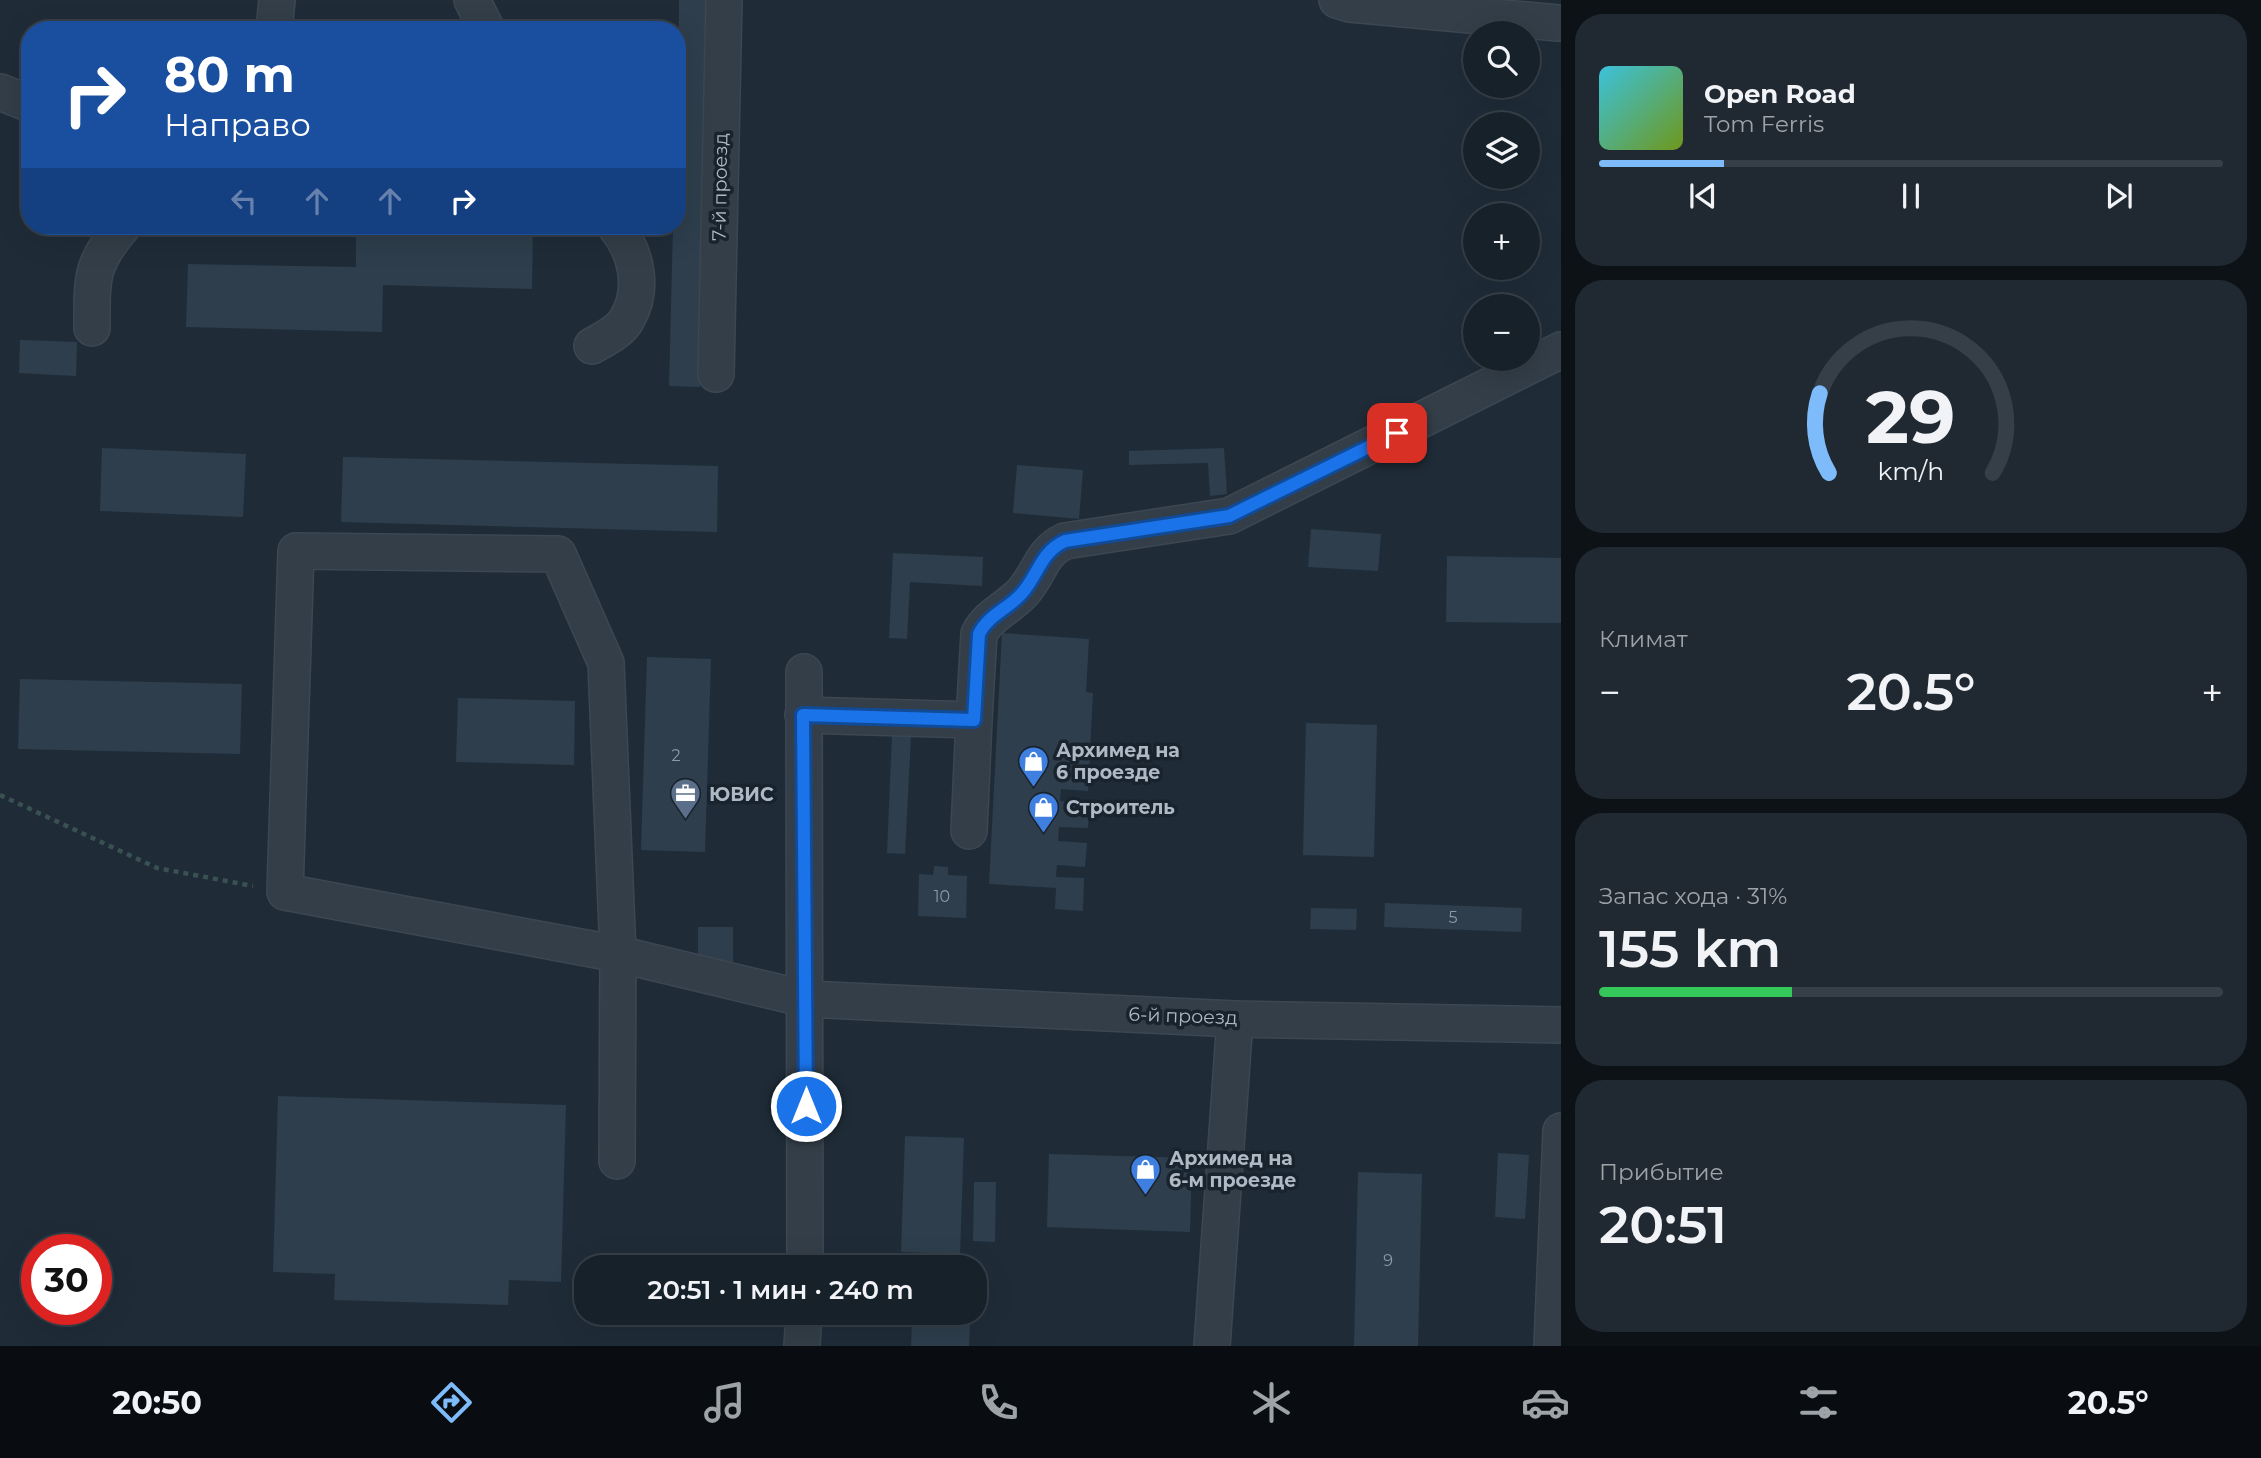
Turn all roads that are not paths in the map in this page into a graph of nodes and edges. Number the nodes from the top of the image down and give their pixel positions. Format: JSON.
{"nodes":[{"id":1,"x":277,"y":0,"type":"edge"},
{"id":2,"x":471,"y":0,"type":"edge"},
{"id":3,"x":724,"y":0,"type":"edge"},
{"id":4,"x":1337,"y":0,"type":"edge"},
{"id":5,"x":275,"y":21,"type":"edge"},
{"id":6,"x":482,"y":21,"type":"edge"},
{"id":7,"x":1558,"y":23,"type":"dead end"},
{"id":8,"x":0,"y":92,"type":"edge"},
{"id":9,"x":21,"y":100,"type":"edge"},
{"id":10,"x":115,"y":235,"type":"edge"},
{"id":11,"x":620,"y":235,"type":"edge"},
{"id":12,"x":92,"y":328,"type":"dead end"},
{"id":13,"x":592,"y":346,"type":"dead end"},
{"id":14,"x":1561,"y":350,"type":"edge"},
{"id":15,"x":716,"y":374,"type":"dead end"},
{"id":16,"x":804,"y":672,"type":"dead end"},
{"id":17,"x":803,"y":715,"type":"junction"},
{"id":18,"x":974,"y":720,"type":"junction"},
{"id":19,"x":969,"y":831,"type":"dead end"},
{"id":20,"x":618,"y":954,"type":"junction"},
{"id":21,"x":806,"y":999,"type":"junction"},
{"id":22,"x":1235,"y":1019,"type":"junction"},
{"id":23,"x":1561,"y":1025,"type":"edge"},
{"id":24,"x":1561,"y":1131,"type":"edge"},
{"id":25,"x":617,"y":1161,"type":"dead end"},
{"id":26,"x":805,"y":1255,"type":"edge"},
{"id":27,"x":803,"y":1325,"type":"edge"},
{"id":28,"x":802,"y":1346,"type":"edge"},
{"id":29,"x":1212,"y":1346,"type":"edge"},
{"id":30,"x":1552,"y":1346,"type":"edge"}],
"edges":[{"from":1,"to":5,"type":"street"},
{"from":2,"to":6,"type":"street"},
{"from":3,"to":15,"type":"street","name":"7-й проезд"},
{"from":4,"to":7,"type":"street"},
{"from":8,"to":9,"type":"street"},
{"from":10,"to":12,"type":"street"},
{"from":11,"to":13,"type":"street"},
{"from":14,"to":18,"type":"street"},
{"from":16,"to":17,"type":"street"},
{"from":17,"to":18,"type":"street"},
{"from":17,"to":21,"type":"street"},
{"from":18,"to":19,"type":"street"},
{"from":20,"to":20,"type":"street","name":"6-й проезд"},
{"from":20,"to":21,"type":"street","name":"6-й проезд"},
{"from":20,"to":25,"type":"street"},
{"from":21,"to":22,"type":"street","name":"6-й проезд"},
{"from":21,"to":26,"type":"street"},
{"from":22,"to":23,"type":"street","name":"6-й проезд"},
{"from":22,"to":29,"type":"street"},
{"from":24,"to":30,"type":"street"},
{"from":27,"to":28,"type":"street"}]}
